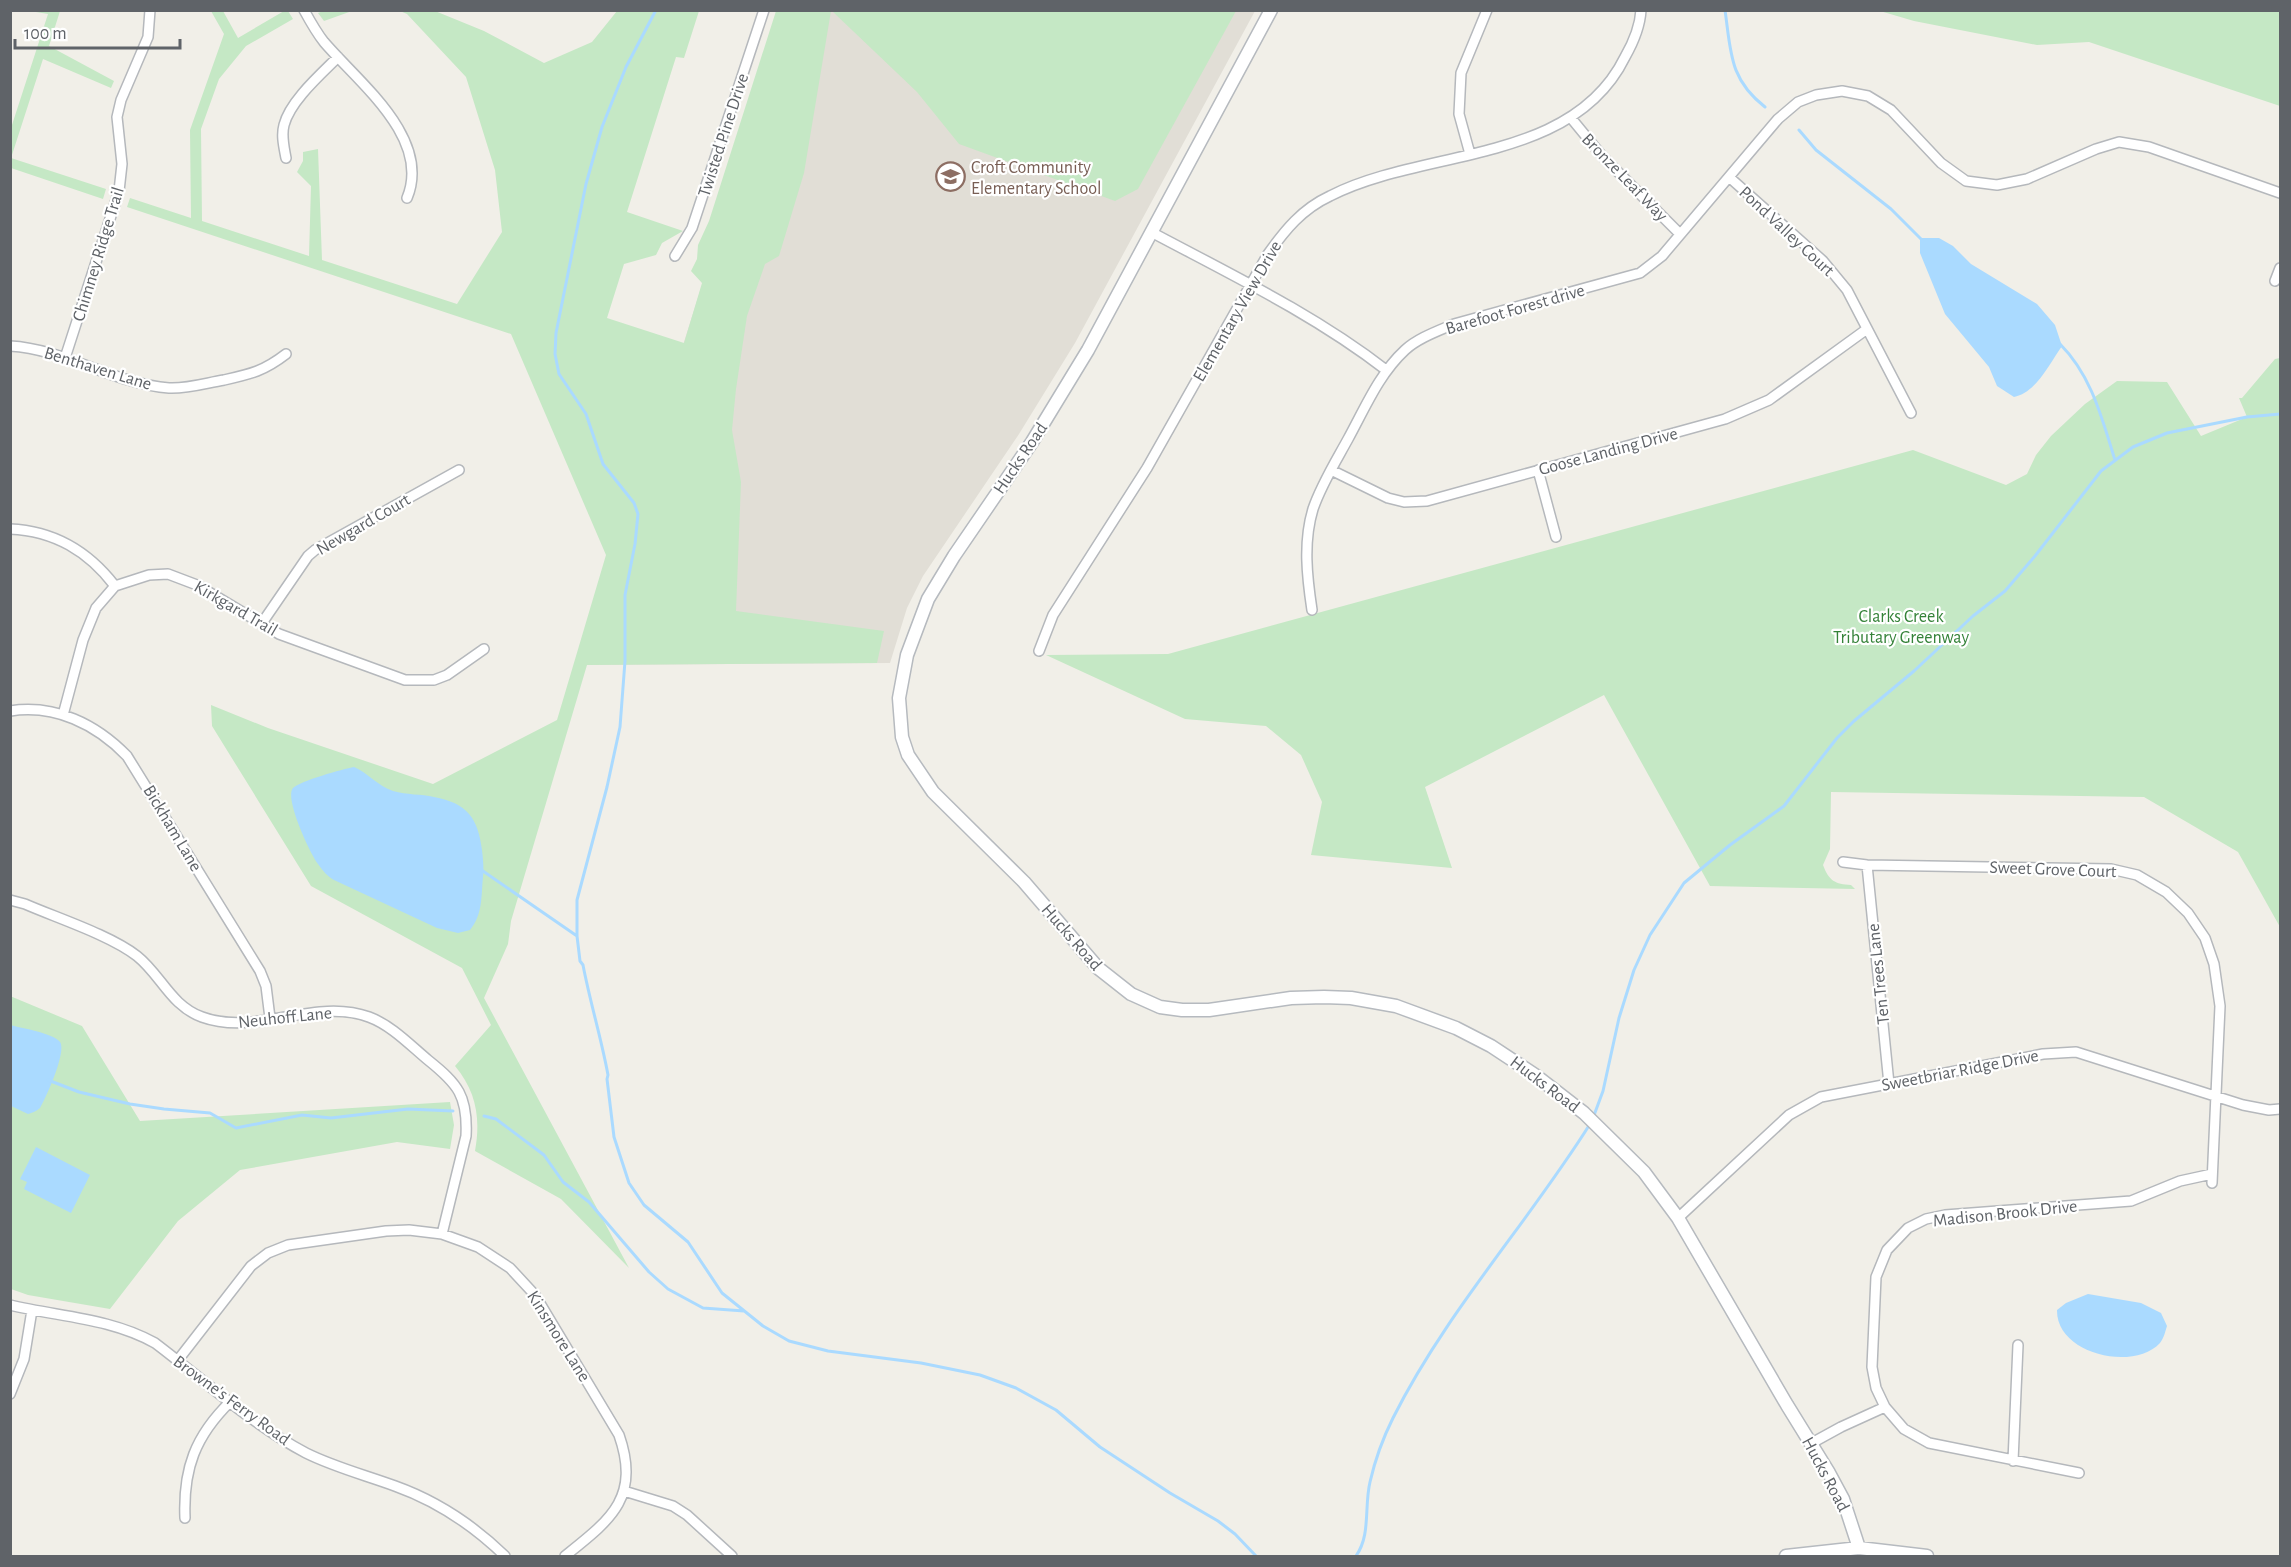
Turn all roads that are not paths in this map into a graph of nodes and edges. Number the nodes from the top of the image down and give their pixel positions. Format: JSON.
{"nodes":[{"id":1,"x":150,"y":10,"type":"edge"},
{"id":2,"x":304,"y":10,"type":"edge"},
{"id":3,"x":764,"y":10,"type":"edge"},
{"id":4,"x":1271,"y":10,"type":"edge"},
{"id":5,"x":1487,"y":10,"type":"edge"},
{"id":6,"x":1641,"y":10,"type":"edge"},
{"id":7,"x":338,"y":57,"type":"junction"},
{"id":8,"x":1571,"y":118,"type":"junction"},
{"id":9,"x":1470,"y":154,"type":"junction"},
{"id":10,"x":286,"y":158,"type":"dead end"},
{"id":11,"x":1729,"y":177,"type":"junction"},
{"id":12,"x":2280,"y":193,"type":"edge"},
{"id":13,"x":407,"y":198,"type":"dead end"},
{"id":14,"x":1153,"y":233,"type":"junction"},
{"id":15,"x":1680,"y":234,"type":"junction"},
{"id":16,"x":675,"y":256,"type":"dead end"},
{"id":17,"x":2280,"y":268,"type":"edge"},
{"id":18,"x":2275,"y":281,"type":"dead end"},
{"id":19,"x":1250,"y":285,"type":"junction"},
{"id":20,"x":1867,"y":329,"type":"junction"},
{"id":21,"x":10,"y":346,"type":"edge"},
{"id":22,"x":286,"y":354,"type":"dead end"},
{"id":23,"x":65,"y":358,"type":"junction"},
{"id":24,"x":1386,"y":370,"type":"junction"},
{"id":25,"x":1911,"y":413,"type":"dead end"},
{"id":26,"x":459,"y":470,"type":"dead end"},
{"id":27,"x":1331,"y":470,"type":"junction"},
{"id":28,"x":1538,"y":470,"type":"junction"},
{"id":29,"x":10,"y":529,"type":"edge"},
{"id":30,"x":1556,"y":537,"type":"dead end"},
{"id":31,"x":115,"y":586,"type":"junction"},
{"id":32,"x":1312,"y":610,"type":"dead end"},
{"id":33,"x":262,"y":623,"type":"junction"},
{"id":34,"x":484,"y":649,"type":"dead end"},
{"id":35,"x":1039,"y":651,"type":"dead end"},
{"id":36,"x":10,"y":711,"type":"edge"},
{"id":37,"x":63,"y":715,"type":"junction"},
{"id":38,"x":1843,"y":862,"type":"dead end"},
{"id":39,"x":1867,"y":865,"type":"junction"},
{"id":40,"x":10,"y":900,"type":"edge"},
{"id":41,"x":270,"y":1018,"type":"junction"},
{"id":42,"x":1889,"y":1084,"type":"junction"},
{"id":43,"x":2217,"y":1096,"type":"junction"},
{"id":44,"x":2280,"y":1108,"type":"edge"},
{"id":45,"x":2212,"y":1178,"type":"joint"},
{"id":46,"x":1678,"y":1218,"type":"junction"},
{"id":47,"x":442,"y":1234,"type":"junction"},
{"id":48,"x":10,"y":1305,"type":"edge"},
{"id":49,"x":32,"y":1310,"type":"junction"},
{"id":50,"x":2018,"y":1345,"type":"dead end"},
{"id":51,"x":178,"y":1360,"type":"junction"},
{"id":52,"x":10,"y":1394,"type":"edge"},
{"id":53,"x":231,"y":1401,"type":"junction"},
{"id":54,"x":1885,"y":1407,"type":"junction"},
{"id":55,"x":1810,"y":1444,"type":"junction"},
{"id":56,"x":2013,"y":1461,"type":"junction"},
{"id":57,"x":2079,"y":1473,"type":"dead end"},
{"id":58,"x":624,"y":1491,"type":"junction"},
{"id":59,"x":185,"y":1518,"type":"dead end"},
{"id":60,"x":1858,"y":1548,"type":"junction"},
{"id":61,"x":506,"y":1557,"type":"edge"},
{"id":62,"x":565,"y":1557,"type":"edge"},
{"id":63,"x":732,"y":1557,"type":"edge"},
{"id":64,"x":1786,"y":1557,"type":"edge"},
{"id":65,"x":1927,"y":1557,"type":"edge"}],
"edges":[{"from":1,"to":23,"type":"street","name":"Chimney Ridge Trail"},
{"from":2,"to":7,"type":"street"},
{"from":3,"to":16,"type":"street","name":"Twisted Pine Drive"},
{"from":4,"to":14,"type":"main road","name":"Hucks Road"},
{"from":5,"to":9,"type":"street"},
{"from":6,"to":8,"type":"street","name":"Elementary View Drive"},
{"from":7,"to":10,"type":"street"},
{"from":7,"to":13,"type":"street"},
{"from":8,"to":9,"type":"street","name":"Elementary View Drive"},
{"from":8,"to":15,"type":"street","name":"Bronze Leaf Way"},
{"from":9,"to":19,"type":"street","name":"Elementary View Drive"},
{"from":11,"to":12,"type":"street"},
{"from":11,"to":15,"type":"street","name":"Barefoot Forest drive"},
{"from":11,"to":20,"type":"street","name":"Pond Valley Court"},
{"from":14,"to":19,"type":"street"},
{"from":14,"to":46,"type":"main road","name":"Hucks Road"},
{"from":15,"to":24,"type":"street","name":"Barefoot Forest drive"},
{"from":17,"to":18,"type":"street"},
{"from":19,"to":24,"type":"street"},
{"from":19,"to":35,"type":"street","name":"Elementary View Drive"},
{"from":20,"to":25,"type":"street","name":"Pond Valley Court"},
{"from":20,"to":28,"type":"street","name":"Goose Landing Drive"},
{"from":21,"to":23,"type":"street","name":"Benthaven Lane"},
{"from":22,"to":23,"type":"street","name":"Benthaven Lane"},
{"from":24,"to":27,"type":"street","name":"Barefoot Forest drive"},
{"from":26,"to":33,"type":"street","name":"Newgard Court"},
{"from":27,"to":28,"type":"street","name":"Goose Landing Drive"},
{"from":27,"to":32,"type":"street","name":"Barefoot Forest drive"},
{"from":28,"to":30,"type":"street"},
{"from":29,"to":31,"type":"street"},
{"from":31,"to":33,"type":"street","name":"Kirkgard Trail"},
{"from":31,"to":37,"type":"street"},
{"from":33,"to":34,"type":"street","name":"Kirkgard Trail"},
{"from":36,"to":37,"type":"street","name":"Bickham Lane"},
{"from":37,"to":41,"type":"street","name":"Bickham Lane"},
{"from":38,"to":39,"type":"street","name":"Sweet Grove Court"},
{"from":39,"to":42,"type":"street","name":"Ten Trees Lane"},
{"from":39,"to":43,"type":"street","name":"Sweet Grove Court"},
{"from":40,"to":41,"type":"street","name":"Neuhoff Lane"},
{"from":41,"to":47,"type":"street","name":"Neuhoff Lane"},
{"from":42,"to":43,"type":"street","name":"Sweetbriar Ridge Drive"},
{"from":42,"to":46,"type":"street","name":"Sweetbriar Ridge Drive"},
{"from":43,"to":44,"type":"street","name":"Sweetbriar Ridge Drive"},
{"from":43,"to":45,"type":"street","name":"Sweet Grove Court"},
{"from":45,"to":54,"type":"street","name":"Madison Brook Drive"},
{"from":46,"to":55,"type":"main road","name":"Hucks Road"},
{"from":47,"to":51,"type":"street","name":"Kinsmore Lane"},
{"from":47,"to":58,"type":"street","name":"Kinsmore Lane"},
{"from":48,"to":49,"type":"street","name":"Browne's Ferry Road"},
{"from":49,"to":51,"type":"street","name":"Browne's Ferry Road"},
{"from":49,"to":52,"type":"street"},
{"from":50,"to":56,"type":"street"},
{"from":51,"to":53,"type":"street","name":"Browne's Ferry Road"},
{"from":53,"to":59,"type":"street"},
{"from":53,"to":61,"type":"street","name":"Browne's Ferry Road"},
{"from":54,"to":55,"type":"street"},
{"from":54,"to":56,"type":"street","name":"Madison Brook Drive"},
{"from":55,"to":60,"type":"main road","name":"Hucks Road"},
{"from":56,"to":57,"type":"street","name":"Madison Brook Drive"},
{"from":58,"to":62,"type":"street","name":"Kinsmore Lane"},
{"from":58,"to":63,"type":"street"},
{"from":60,"to":64,"type":"main road"},
{"from":60,"to":65,"type":"main road"}]}
